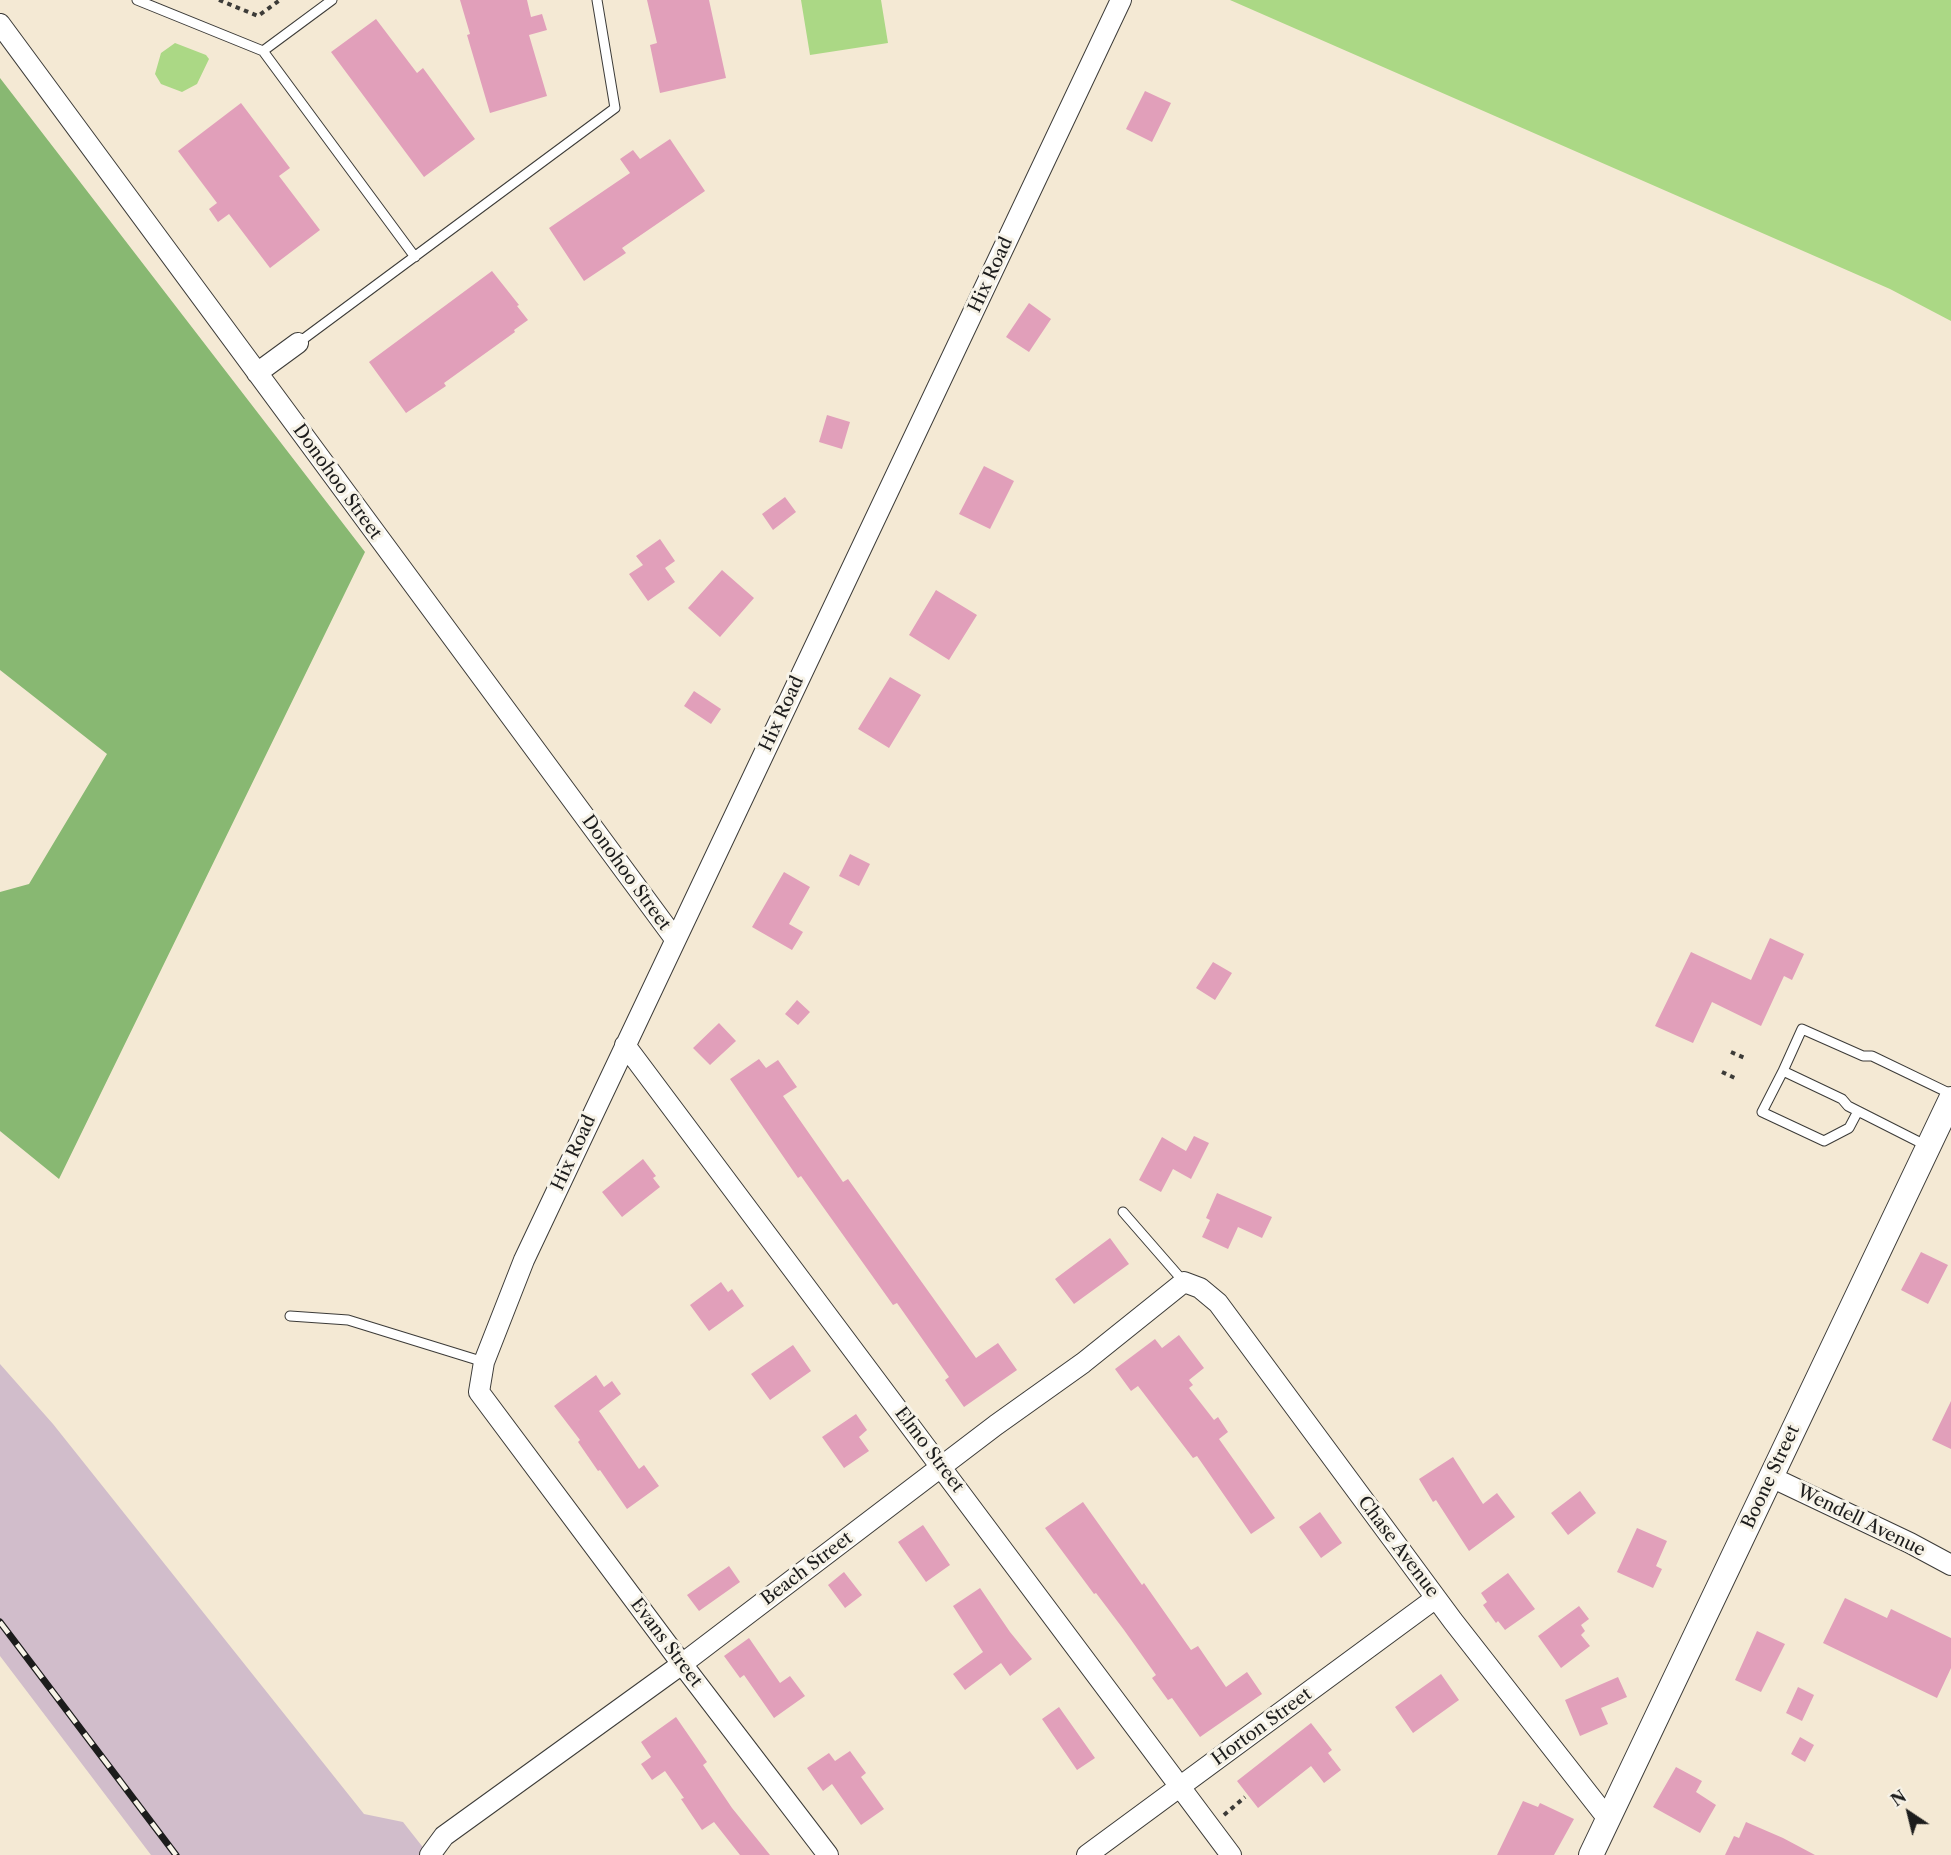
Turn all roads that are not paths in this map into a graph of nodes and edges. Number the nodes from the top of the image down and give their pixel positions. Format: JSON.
{"nodes":[{"id":1,"x":137,"y":0,"type":"edge"},
{"id":2,"x":332,"y":0,"type":"edge"},
{"id":3,"x":597,"y":0,"type":"edge"},
{"id":4,"x":1121,"y":0,"type":"edge"},
{"id":5,"x":0,"y":24,"type":"edge"},
{"id":6,"x":262,"y":51,"type":"junction"},
{"id":7,"x":415,"y":257,"type":"junction"},
{"id":8,"x":298,"y":343,"type":"joint"},
{"id":9,"x":257,"y":373,"type":"junction"},
{"id":10,"x":675,"y":939,"type":"junction"},
{"id":11,"x":625,"y":1045,"type":"junction"},
{"id":12,"x":1783,"y":1071,"type":"junction"},
{"id":13,"x":1949,"y":1105,"type":"edge"},
{"id":14,"x":1858,"y":1111,"type":"junction"},
{"id":15,"x":1928,"y":1146,"type":"junction"},
{"id":16,"x":1123,"y":1212,"type":"dead end"},
{"id":17,"x":1184,"y":1282,"type":"junction"},
{"id":18,"x":290,"y":1316,"type":"dead end"},
{"id":19,"x":484,"y":1362,"type":"junction"},
{"id":20,"x":507,"y":1429,"type":"joint"},
{"id":21,"x":942,"y":1467,"type":"junction"},
{"id":22,"x":1771,"y":1477,"type":"junction"},
{"id":23,"x":1951,"y":1565,"type":"edge"},
{"id":24,"x":1436,"y":1598,"type":"junction"},
{"id":25,"x":682,"y":1664,"type":"junction"},
{"id":26,"x":1180,"y":1787,"type":"junction"},
{"id":27,"x":1608,"y":1819,"type":"junction"},
{"id":28,"x":430,"y":1855,"type":"edge"},
{"id":29,"x":828,"y":1855,"type":"edge"},
{"id":30,"x":1087,"y":1855,"type":"edge"},
{"id":31,"x":1231,"y":1855,"type":"edge"},
{"id":32,"x":1591,"y":1855,"type":"edge"}],
"edges":[{"from":1,"to":6,"type":"lane"},
{"from":2,"to":6,"type":"lane"},
{"from":3,"to":7,"type":"lane"},
{"from":4,"to":10,"type":"street","name":"Hix Road"},
{"from":5,"to":9,"type":"street","name":"Donohoo Street"},
{"from":6,"to":7,"type":"lane"},
{"from":7,"to":8,"type":"lane"},
{"from":8,"to":9,"type":"street"},
{"from":9,"to":10,"type":"street","name":"Donohoo Street"},
{"from":10,"to":11,"type":"street","name":"Hix Road"},
{"from":11,"to":19,"type":"street","name":"Hix Road"},
{"from":11,"to":21,"type":"street","name":"Elmo Street"},
{"from":12,"to":13,"type":"lane"},
{"from":12,"to":14,"type":"lane"},
{"from":12,"to":14,"type":"lane"},
{"from":13,"to":15,"type":"street","name":"Boone Street"},
{"from":14,"to":15,"type":"lane"},
{"from":15,"to":22,"type":"street","name":"Boone Street"},
{"from":16,"to":17,"type":"lane"},
{"from":17,"to":21,"type":"street","name":"Beach Street"},
{"from":17,"to":24,"type":"street","name":"Chase Avenue"},
{"from":18,"to":19,"type":"lane"},
{"from":19,"to":20,"type":"street","name":"Hix Road"},
{"from":20,"to":25,"type":"street","name":"Evans Street"},
{"from":21,"to":25,"type":"street","name":"Beach Street"},
{"from":21,"to":26,"type":"street","name":"Elmo Street"},
{"from":22,"to":23,"type":"street","name":"Wendell Avenue"},
{"from":22,"to":27,"type":"street","name":"Boone Street"},
{"from":24,"to":26,"type":"street","name":"Horton Street"},
{"from":24,"to":27,"type":"street","name":"Chase Avenue"},
{"from":25,"to":28,"type":"street","name":"Beach Street"},
{"from":25,"to":29,"type":"street","name":"Evans Street"},
{"from":26,"to":30,"type":"street","name":"Horton Street"},
{"from":26,"to":31,"type":"street","name":"Elmo Street"},
{"from":27,"to":32,"type":"street","name":"Boone Street"}]}
